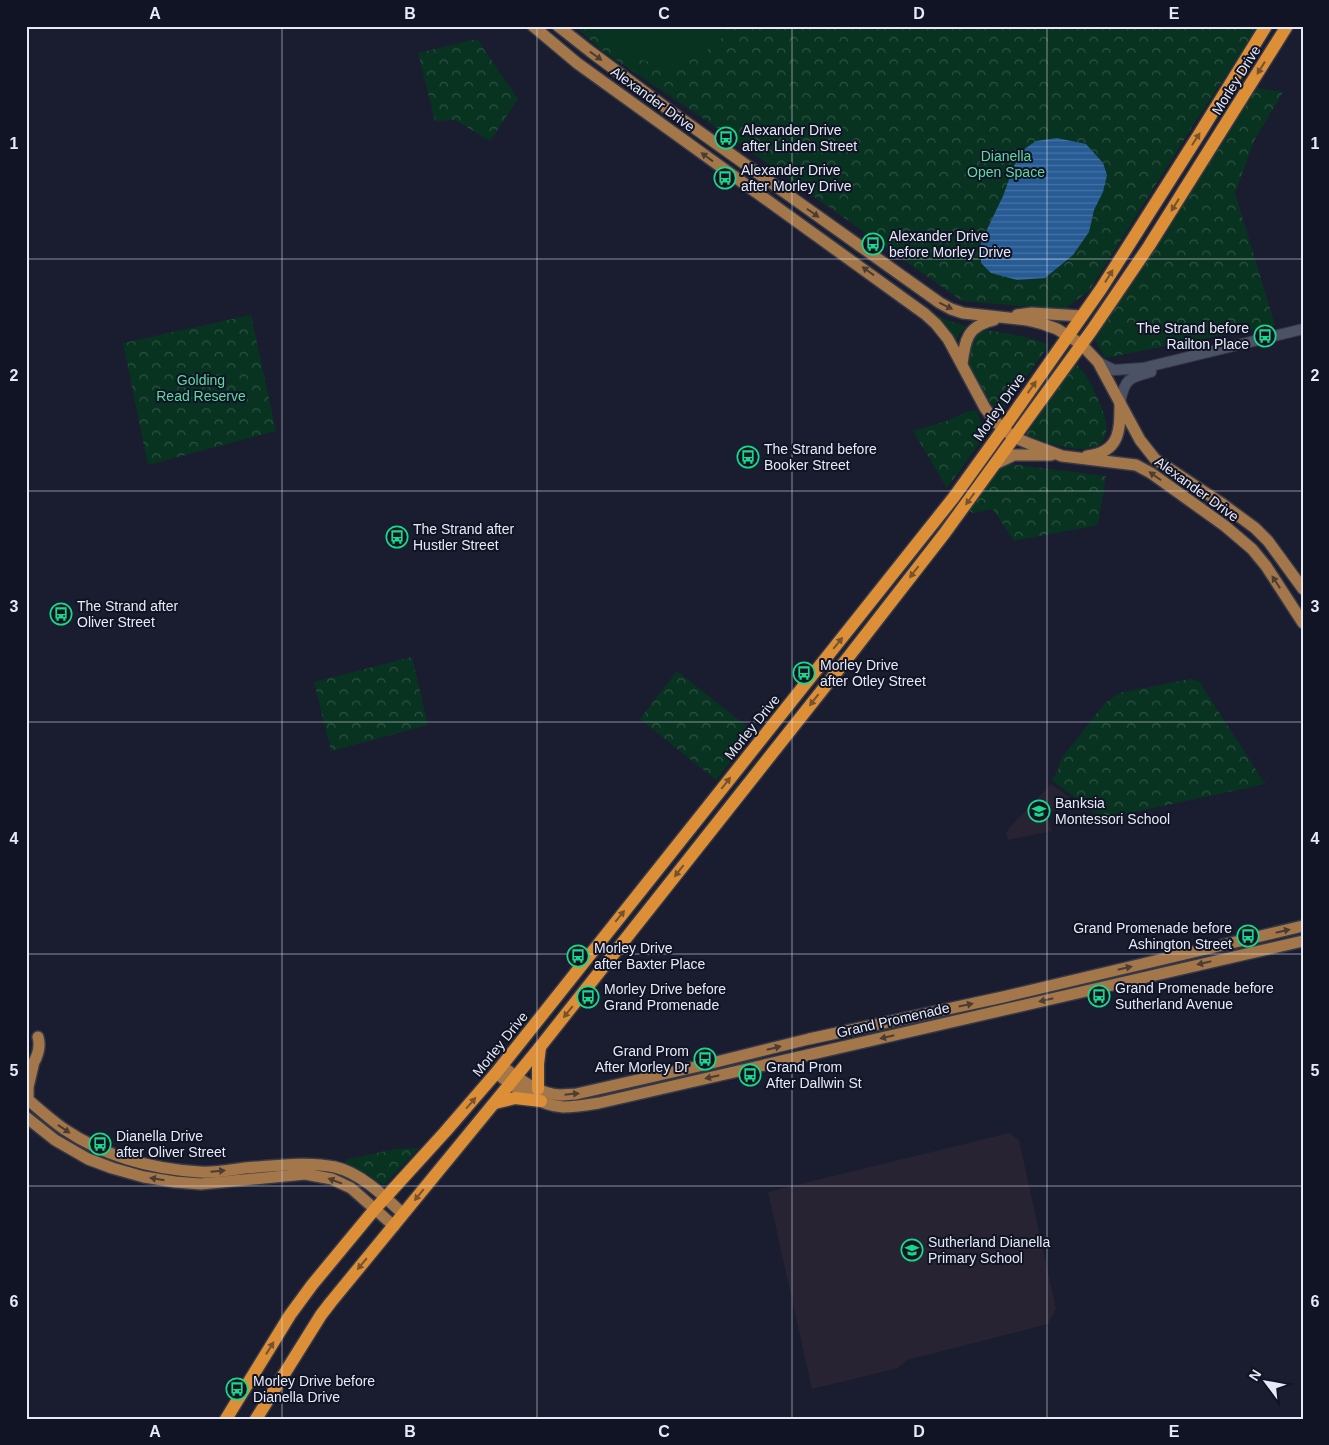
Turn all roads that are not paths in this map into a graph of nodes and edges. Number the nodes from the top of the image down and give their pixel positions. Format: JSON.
{"nodes":[{"id":1,"x":533,"y":26,"type":"edge"},
{"id":2,"x":558,"y":26,"type":"edge"},
{"id":3,"x":1266,"y":26,"type":"edge"},
{"id":4,"x":1287,"y":26,"type":"edge"},
{"id":5,"x":1082,"y":316,"type":"junction"},
{"id":6,"x":1003,"y":317,"type":"junction"},
{"id":7,"x":1303,"y":329,"type":"edge"},
{"id":8,"x":1303,"y":335,"type":"edge"},
{"id":9,"x":1068,"y":336,"type":"junction"},
{"id":10,"x":1081,"y":344,"type":"junction"},
{"id":11,"x":1098,"y":362,"type":"junction"},
{"id":12,"x":962,"y":364,"type":"junction"},
{"id":13,"x":1120,"y":402,"type":"junction"},
{"id":14,"x":1003,"y":429,"type":"junction"},
{"id":15,"x":1014,"y":436,"type":"junction"},
{"id":16,"x":1062,"y":456,"type":"junction"},
{"id":17,"x":1075,"y":457,"type":"junction"},
{"id":18,"x":995,"y":464,"type":"junction"},
{"id":19,"x":1303,"y":589,"type":"edge"},
{"id":20,"x":1303,"y":623,"type":"edge"},
{"id":21,"x":696,"y":822,"type":"junction"},
{"id":22,"x":709,"y":832,"type":"junction"},
{"id":23,"x":1303,"y":926,"type":"edge"},
{"id":24,"x":1303,"y":941,"type":"edge"},
{"id":25,"x":1104,"y":973,"type":"junction"},
{"id":26,"x":1106,"y":986,"type":"junction"},
{"id":27,"x":540,"y":1047,"type":"junction"},
{"id":28,"x":28,"y":1067,"type":"edge"},
{"id":29,"x":499,"y":1069,"type":"junction"},
{"id":30,"x":513,"y":1080,"type":"junction"},
{"id":31,"x":538,"y":1089,"type":"junction"},
{"id":32,"x":27,"y":1099,"type":"edge"},
{"id":33,"x":541,"y":1101,"type":"junction"},
{"id":34,"x":495,"y":1103,"type":"junction"},
{"id":35,"x":26,"y":1117,"type":"edge"},
{"id":36,"x":385,"y":1197,"type":"junction"},
{"id":37,"x":374,"y":1210,"type":"junction"},
{"id":38,"x":403,"y":1214,"type":"junction"},
{"id":39,"x":394,"y":1226,"type":"junction"},
{"id":40,"x":226,"y":1419,"type":"edge"},
{"id":41,"x":256,"y":1419,"type":"edge"}],
"edges":[{"from":12,"to":1,"type":"main road","name":"Alexander Drive","one_way":true},
{"from":2,"to":6,"type":"main road","name":"Alexander Drive","one_way":true},
{"from":5,"to":3,"type":"highway","name":"Morley Drive","one_way":true},
{"from":4,"to":10,"type":"highway","name":"Morley Drive","one_way":true},
{"from":5,"to":6,"type":"main road"},
{"from":5,"to":9,"type":"highway","name":"Morley Drive"},
{"from":6,"to":9,"type":"main road","name":"Alexander Drive"},
{"from":6,"to":12,"type":"main road"},
{"from":7,"to":11,"type":"street"},
{"from":8,"to":13,"type":"street"},
{"from":9,"to":10,"type":"main road","name":"Alexander Drive"},
{"from":14,"to":9,"type":"highway","name":"Morley Drive","one_way":true},
{"from":10,"to":11,"type":"main road","name":"Alexander Drive"},
{"from":10,"to":15,"type":"highway","name":"Morley Drive"},
{"from":11,"to":13,"type":"main road","name":"Alexander Drive"},
{"from":12,"to":14,"type":"main road","name":"Alexander Drive"},
{"from":13,"to":17,"type":"main road"},
{"from":13,"to":19,"type":"main road","name":"Alexander Drive"},
{"from":14,"to":15,"type":"main road","name":"Alexander Drive"},
{"from":21,"to":14,"type":"highway","name":"Morley Drive","one_way":true},
{"from":15,"to":16,"type":"main road","name":"Alexander Drive"},
{"from":15,"to":18,"type":"highway","name":"Morley Drive"},
{"from":16,"to":17,"type":"main road","name":"Alexander Drive"},
{"from":16,"to":18,"type":"main road"},
{"from":20,"to":17,"type":"main road","name":"Alexander Drive","one_way":true},
{"from":18,"to":22,"type":"highway","name":"Morley Drive","one_way":true},
{"from":21,"to":22,"type":"highway"},
{"from":29,"to":21,"type":"highway","name":"Morley Drive","one_way":true},
{"from":22,"to":27,"type":"highway","name":"Morley Drive","one_way":true},
{"from":25,"to":23,"type":"main road","name":"Grand Promenade","one_way":true},
{"from":24,"to":26,"type":"main road","name":"Grand Promenade","one_way":true},
{"from":25,"to":26,"type":"main road"},
{"from":31,"to":25,"type":"main road","name":"Grand Promenade","one_way":true},
{"from":26,"to":33,"type":"main road","name":"Grand Promenade","one_way":true},
{"from":27,"to":30,"type":"highway","name":"Morley Drive"},
{"from":27,"to":31,"type":"highway"},
{"from":28,"to":32,"type":"main road"},
{"from":29,"to":30,"type":"main road","name":"Grand Promenade"},
{"from":36,"to":29,"type":"highway","name":"Morley Drive","one_way":true},
{"from":30,"to":31,"type":"main road","name":"Grand Promenade"},
{"from":30,"to":33,"type":"main road","name":"Grand Promenade"},
{"from":30,"to":34,"type":"highway","name":"Morley Drive"},
{"from":32,"to":36,"type":"main road","one_way":true},
{"from":33,"to":34,"type":"highway"},
{"from":34,"to":38,"type":"highway","name":"Morley Drive","one_way":true},
{"from":37,"to":35,"type":"main road","one_way":true},
{"from":36,"to":37,"type":"highway","name":"Morley Drive"},
{"from":36,"to":38,"type":"main road"},
{"from":37,"to":39,"type":"main road"},
{"from":40,"to":37,"type":"highway","name":"Morley Drive","one_way":true},
{"from":38,"to":39,"type":"highway","name":"Morley Drive"},
{"from":39,"to":41,"type":"highway","name":"Morley Drive","one_way":true}]}
